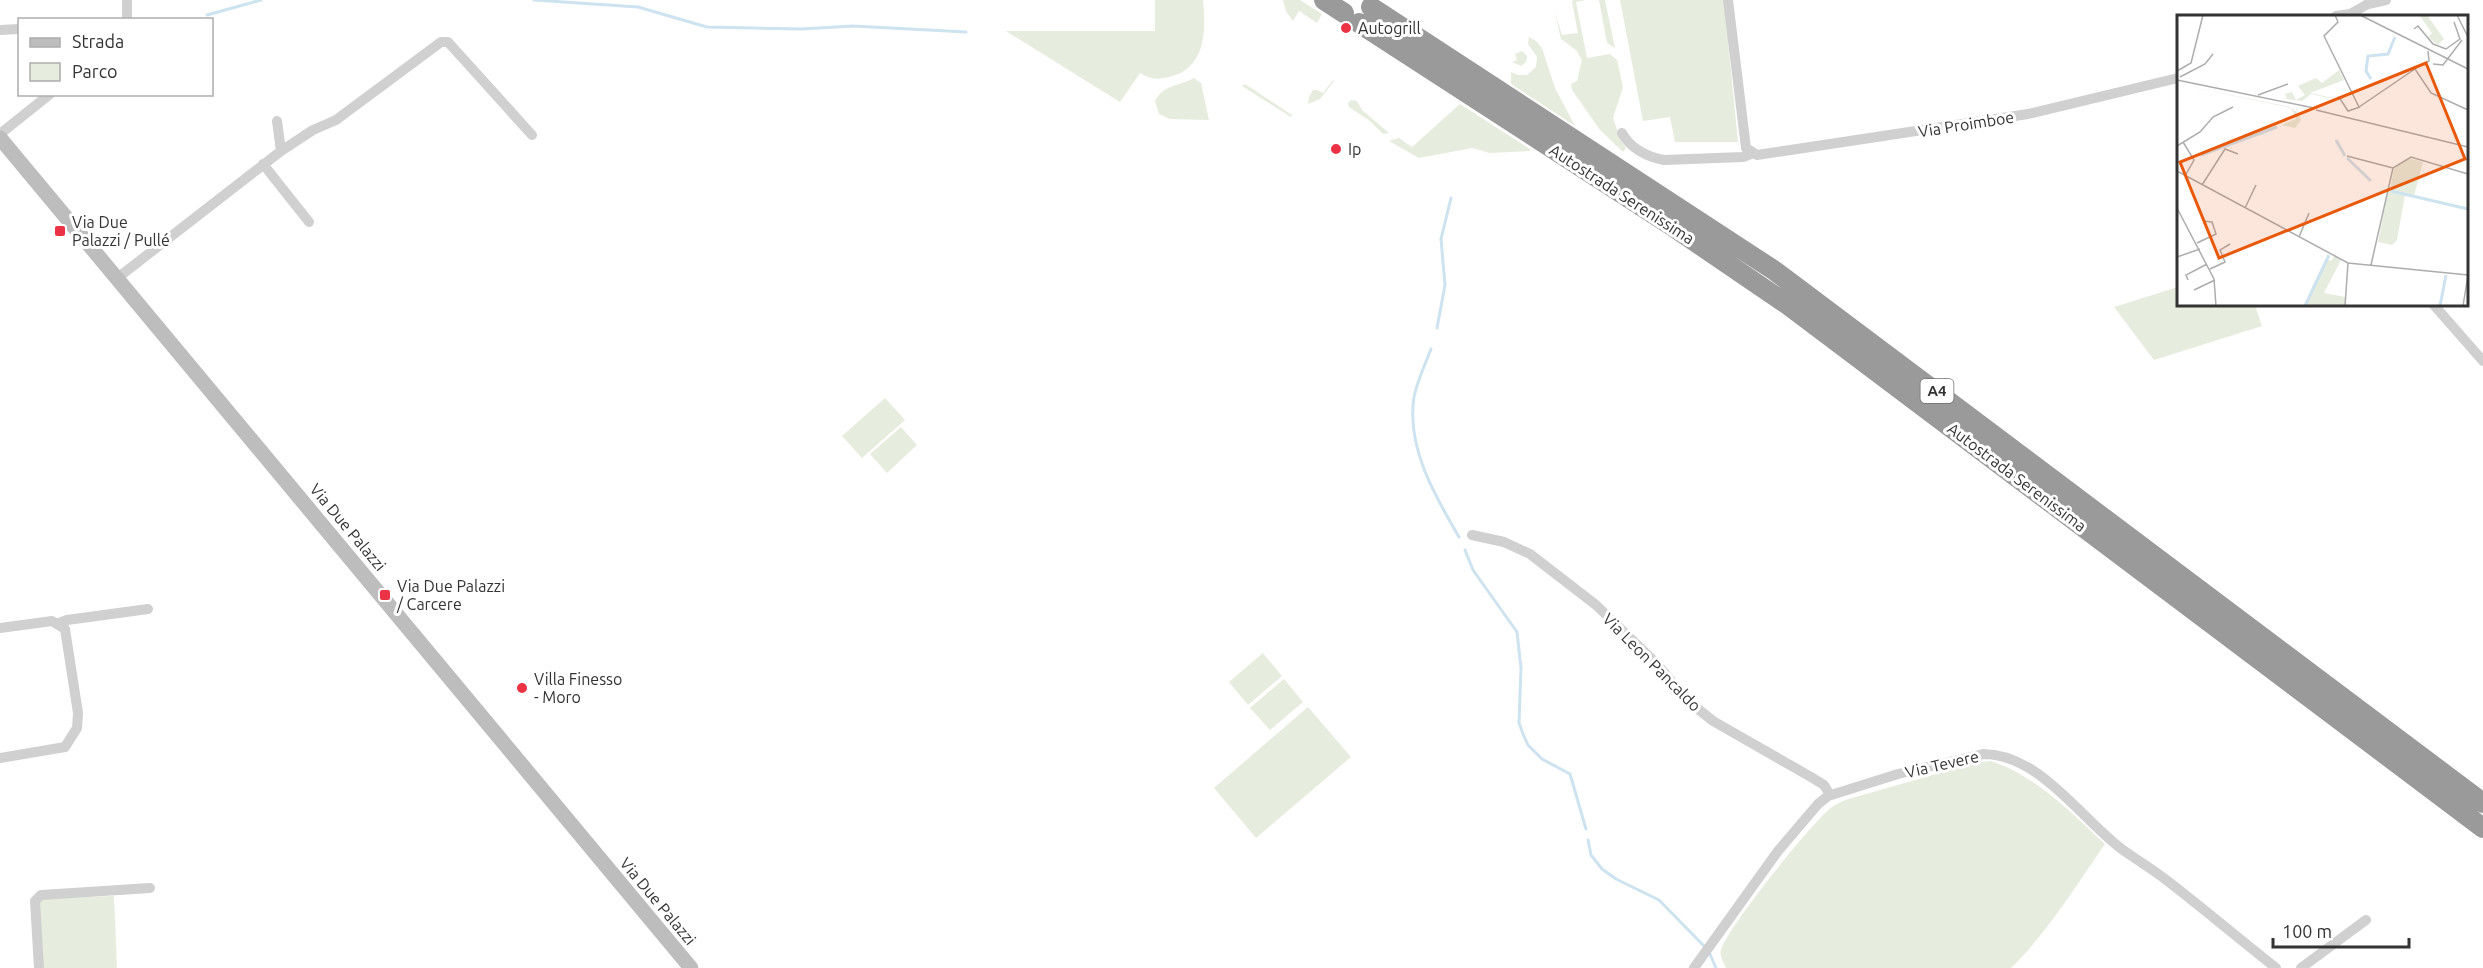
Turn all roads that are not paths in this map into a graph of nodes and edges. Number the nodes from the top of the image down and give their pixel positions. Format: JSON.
{"nodes":[{"id":1,"x":127,"y":0,"type":"edge"},
{"id":2,"x":1324,"y":0,"type":"edge"},
{"id":3,"x":1728,"y":0,"type":"edge"},
{"id":4,"x":2386,"y":0,"type":"edge"},
{"id":5,"x":1371,"y":7,"type":"dead end"},
{"id":6,"x":2354,"y":15,"type":"edge"},
{"id":7,"x":127,"y":18,"type":"edge"},
{"id":8,"x":18,"y":29,"type":"edge"},
{"id":9,"x":0,"y":30,"type":"edge"},
{"id":10,"x":2177,"y":78,"type":"edge"},
{"id":11,"x":48,"y":96,"type":"edge"},
{"id":12,"x":277,"y":121,"type":"dead end"},
{"id":13,"x":1622,"y":133,"type":"dead end"},
{"id":14,"x":532,"y":135,"type":"dead end"},
{"id":15,"x":0,"y":136,"type":"edge"},
{"id":16,"x":281,"y":151,"type":"junction"},
{"id":17,"x":1751,"y":154,"type":"junction"},
{"id":18,"x":263,"y":164,"type":"junction"},
{"id":19,"x":309,"y":222,"type":"dead end"},
{"id":20,"x":115,"y":275,"type":"junction"},
{"id":21,"x":2435,"y":306,"type":"edge"},
{"id":22,"x":2483,"y":361,"type":"edge"},
{"id":23,"x":1472,"y":535,"type":"dead end"},
{"id":24,"x":148,"y":609,"type":"dead end"},
{"id":25,"x":59,"y":623,"type":"junction"},
{"id":26,"x":0,"y":628,"type":"edge"},
{"id":27,"x":0,"y":758,"type":"edge"},
{"id":28,"x":1830,"y":795,"type":"junction"},
{"id":29,"x":2483,"y":803,"type":"edge"},
{"id":30,"x":2483,"y":828,"type":"edge"},
{"id":31,"x":150,"y":888,"type":"dead end"},
{"id":32,"x":2366,"y":920,"type":"dead end"},
{"id":33,"x":39,"y":968,"type":"edge"},
{"id":34,"x":691,"y":968,"type":"edge"},
{"id":35,"x":1694,"y":968,"type":"edge"},
{"id":36,"x":2276,"y":968,"type":"edge"},
{"id":37,"x":2301,"y":968,"type":"edge"}],
"edges":[{"from":1,"to":7,"type":"street"},
{"from":2,"to":30,"type":"highway","name":"Autostrada Serenissima","number":"A4"},
{"from":3,"to":17,"type":"street"},
{"from":4,"to":6,"type":"street"},
{"from":5,"to":29,"type":"highway","name":"Autostrada Serenissima","number":"A4"},
{"from":8,"to":9,"type":"street"},
{"from":10,"to":17,"type":"street","name":"Via Proimboe"},
{"from":11,"to":15,"type":"street"},
{"from":12,"to":16,"type":"street"},
{"from":13,"to":17,"type":"street","name":"Via Proimboe"},
{"from":14,"to":16,"type":"street"},
{"from":15,"to":20,"type":"street","name":"Via Due Palazzi"},
{"from":16,"to":18,"type":"street"},
{"from":18,"to":19,"type":"street"},
{"from":18,"to":20,"type":"street"},
{"from":20,"to":34,"type":"street","name":"Via Due Palazzi"},
{"from":21,"to":22,"type":"street"},
{"from":23,"to":28,"type":"street","name":"Via Leon Pancaldo"},
{"from":24,"to":25,"type":"street"},
{"from":25,"to":26,"type":"street"},
{"from":25,"to":27,"type":"street"},
{"from":28,"to":35,"type":"street","name":"Via Tevere"},
{"from":28,"to":36,"type":"street","name":"Via Tevere"},
{"from":31,"to":33,"type":"street"},
{"from":32,"to":37,"type":"street"}]}
